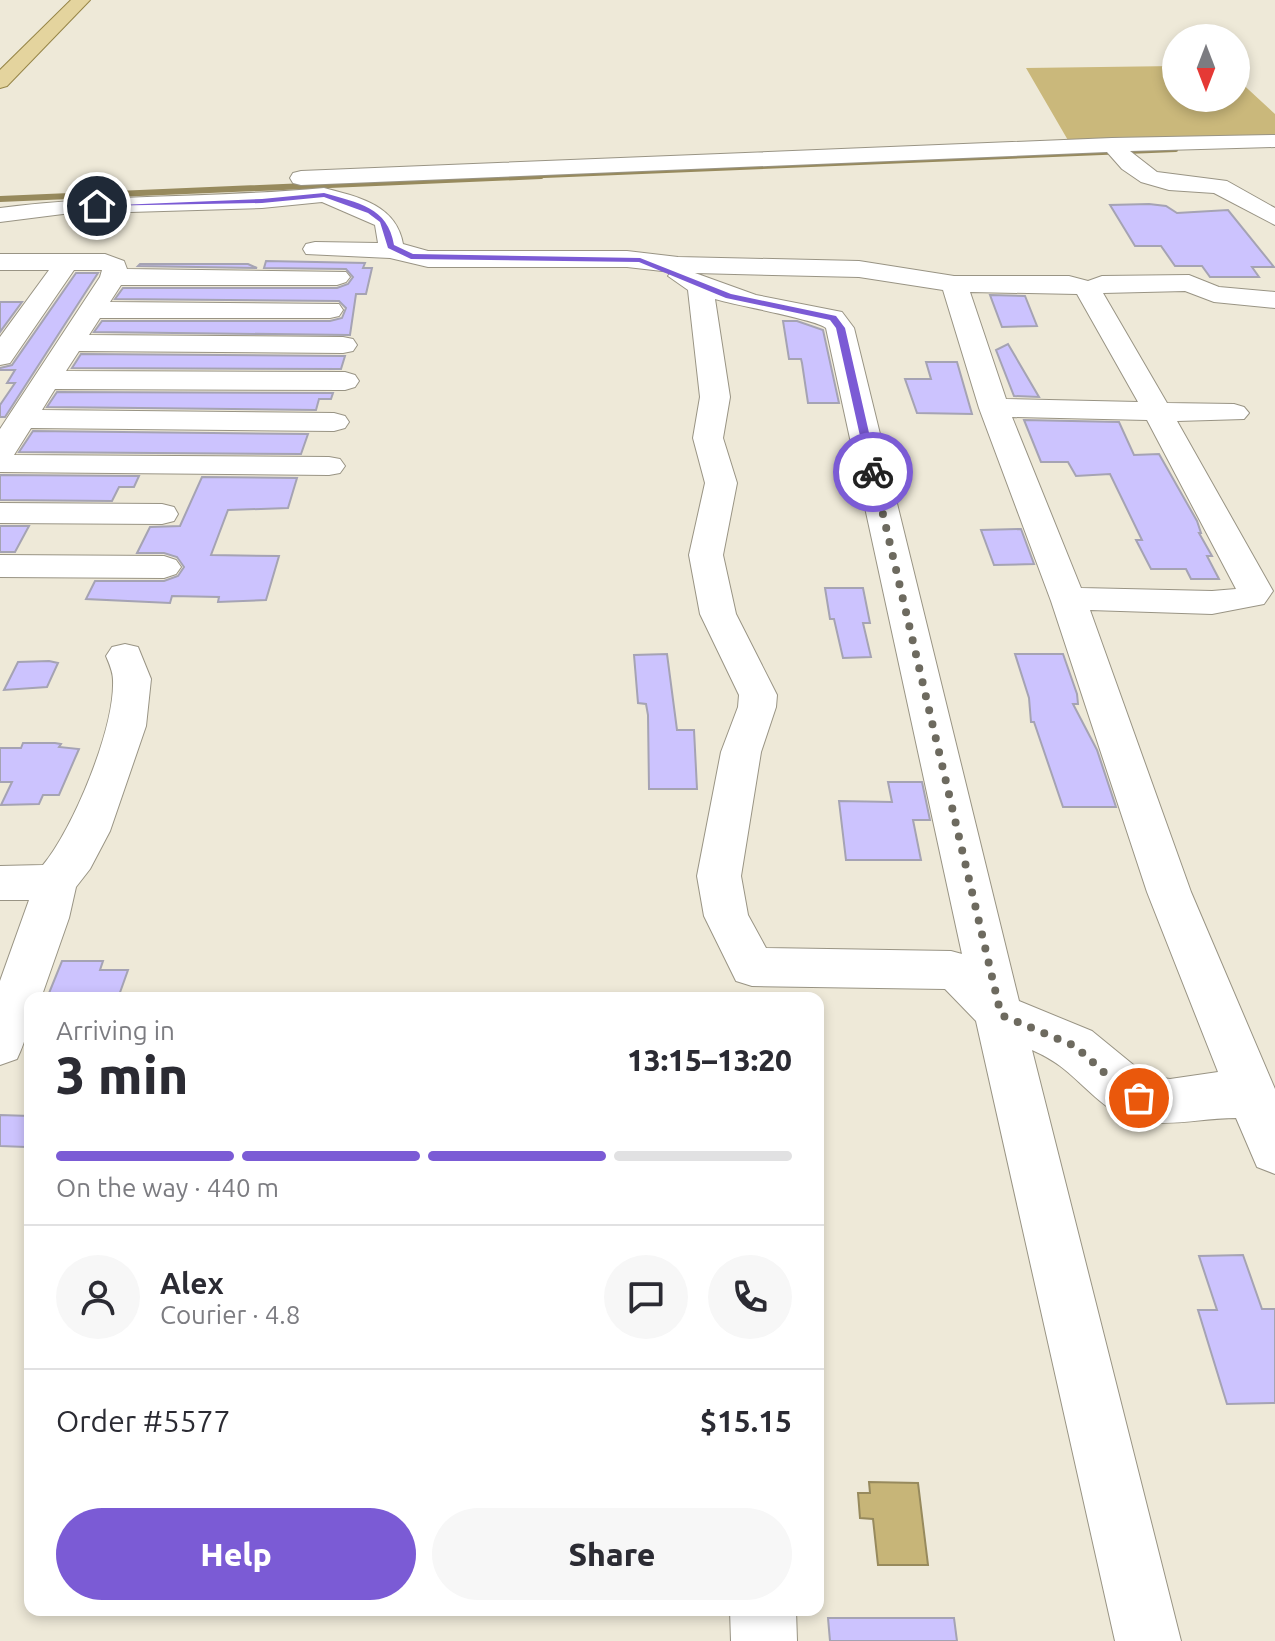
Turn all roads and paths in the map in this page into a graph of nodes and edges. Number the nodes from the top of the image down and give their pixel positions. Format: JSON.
{"nodes":[{"id":1,"x":81,"y":0,"type":"edge"},
{"id":2,"x":0,"y":82,"type":"edge"},
{"id":3,"x":1275,"y":141,"type":"edge"},
{"id":4,"x":1116,"y":149,"type":"junction"},
{"id":5,"x":181,"y":201,"type":"junction"},
{"id":6,"x":1,"y":203,"type":"edge"},
{"id":7,"x":1275,"y":218,"type":"edge"},
{"id":8,"x":0,"y":225,"type":"edge"},
{"id":9,"x":315,"y":249,"type":"dead end"},
{"id":10,"x":396,"y":251,"type":"junction"},
{"id":11,"x":0,"y":262,"type":"edge"},
{"id":12,"x":651,"y":262,"type":"junction"},
{"id":13,"x":59,"y":273,"type":"junction"},
{"id":14,"x":113,"y":277,"type":"junction"},
{"id":15,"x":337,"y":277,"type":"dead end"},
{"id":16,"x":0,"y":284,"type":"edge"},
{"id":17,"x":954,"y":284,"type":"junction"},
{"id":18,"x":700,"y":286,"type":"junction"},
{"id":19,"x":1090,"y":289,"type":"junction"},
{"id":20,"x":1275,"y":300,"type":"edge"},
{"id":21,"x":92,"y":310,"type":"junction"},
{"id":22,"x":330,"y":310,"type":"dead end"},
{"id":23,"x":70,"y":343,"type":"junction"},
{"id":24,"x":343,"y":345,"type":"dead end"},
{"id":25,"x":0,"y":357,"type":"edge"},
{"id":26,"x":45,"y":380,"type":"junction"},
{"id":27,"x":345,"y":381,"type":"dead end"},
{"id":28,"x":994,"y":408,"type":"junction"},
{"id":29,"x":1156,"y":409,"type":"junction"},
{"id":30,"x":1234,"y":413,"type":"dead end"},
{"id":31,"x":20,"y":419,"type":"junction"},
{"id":32,"x":193,"y":422,"type":"junction"},
{"id":33,"x":334,"y":422,"type":"dead end"},
{"id":34,"x":0,"y":452,"type":"edge"},
{"id":35,"x":0,"y":462,"type":"edge"},
{"id":36,"x":172,"y":465,"type":"junction"},
{"id":37,"x":329,"y":466,"type":"dead end"},
{"id":38,"x":0,"y":513,"type":"edge"},
{"id":39,"x":123,"y":514,"type":"junction"},
{"id":40,"x":162,"y":514,"type":"dead end"},
{"id":41,"x":0,"y":566,"type":"edge"},
{"id":42,"x":105,"y":567,"type":"junction"},
{"id":43,"x":164,"y":567,"type":"dead end"},
{"id":44,"x":1069,"y":601,"type":"junction"},
{"id":45,"x":125,"y":656,"type":"dead end"},
{"id":46,"x":55,"y":882,"type":"junction"},
{"id":47,"x":0,"y":883,"type":"edge"},
{"id":48,"x":748,"y":983,"type":"edge"},
{"id":49,"x":1001,"y":1015,"type":"junction"},
{"id":50,"x":0,"y":1044,"type":"edge"},
{"id":51,"x":1267,"y":1125,"type":"edge"},
{"id":52,"x":763,"y":1616,"type":"edge"},
{"id":53,"x":764,"y":1641,"type":"edge"},
{"id":54,"x":1148,"y":1641,"type":"edge"}],
"edges":[{"from":1,"to":2,"type":"main road"},
{"from":3,"to":4,"type":"street"},
{"from":4,"to":6,"type":"street"},
{"from":4,"to":7,"type":"street"},
{"from":5,"to":6,"type":"street"},
{"from":5,"to":8,"type":"street"},
{"from":5,"to":10,"type":"street"},
{"from":9,"to":10,"type":"street"},
{"from":10,"to":12,"type":"street"},
{"from":11,"to":13,"type":"street"},
{"from":12,"to":17,"type":"street"},
{"from":12,"to":18,"type":"street"},
{"from":13,"to":14,"type":"street"},
{"from":13,"to":16,"type":"street"},
{"from":13,"to":25,"type":"street"},
{"from":14,"to":15,"type":"street"},
{"from":14,"to":21,"type":"street"},
{"from":17,"to":19,"type":"street"},
{"from":17,"to":28,"type":"street"},
{"from":18,"to":48,"type":"street"},
{"from":18,"to":49,"type":"street"},
{"from":19,"to":20,"type":"street"},
{"from":19,"to":29,"type":"street"},
{"from":21,"to":22,"type":"street"},
{"from":21,"to":23,"type":"street"},
{"from":23,"to":24,"type":"street"},
{"from":23,"to":26,"type":"street"},
{"from":26,"to":27,"type":"street"},
{"from":26,"to":31,"type":"street"},
{"from":28,"to":29,"type":"street"},
{"from":28,"to":44,"type":"street"},
{"from":29,"to":30,"type":"street"},
{"from":29,"to":44,"type":"street"},
{"from":31,"to":32,"type":"street"},
{"from":31,"to":34,"type":"street"},
{"from":32,"to":33,"type":"street"},
{"from":32,"to":36,"type":"street"},
{"from":35,"to":36,"type":"street"},
{"from":36,"to":37,"type":"street"},
{"from":38,"to":39,"type":"street"},
{"from":39,"to":40,"type":"street"},
{"from":39,"to":42,"type":"street"},
{"from":41,"to":42,"type":"street"},
{"from":42,"to":43,"type":"street"},
{"from":44,"to":51,"type":"street"},
{"from":45,"to":46,"type":"street"},
{"from":46,"to":47,"type":"street"},
{"from":46,"to":50,"type":"street"},
{"from":48,"to":49,"type":"street"},
{"from":49,"to":51,"type":"street"},
{"from":49,"to":54,"type":"street"},
{"from":52,"to":53,"type":"street"}]}
